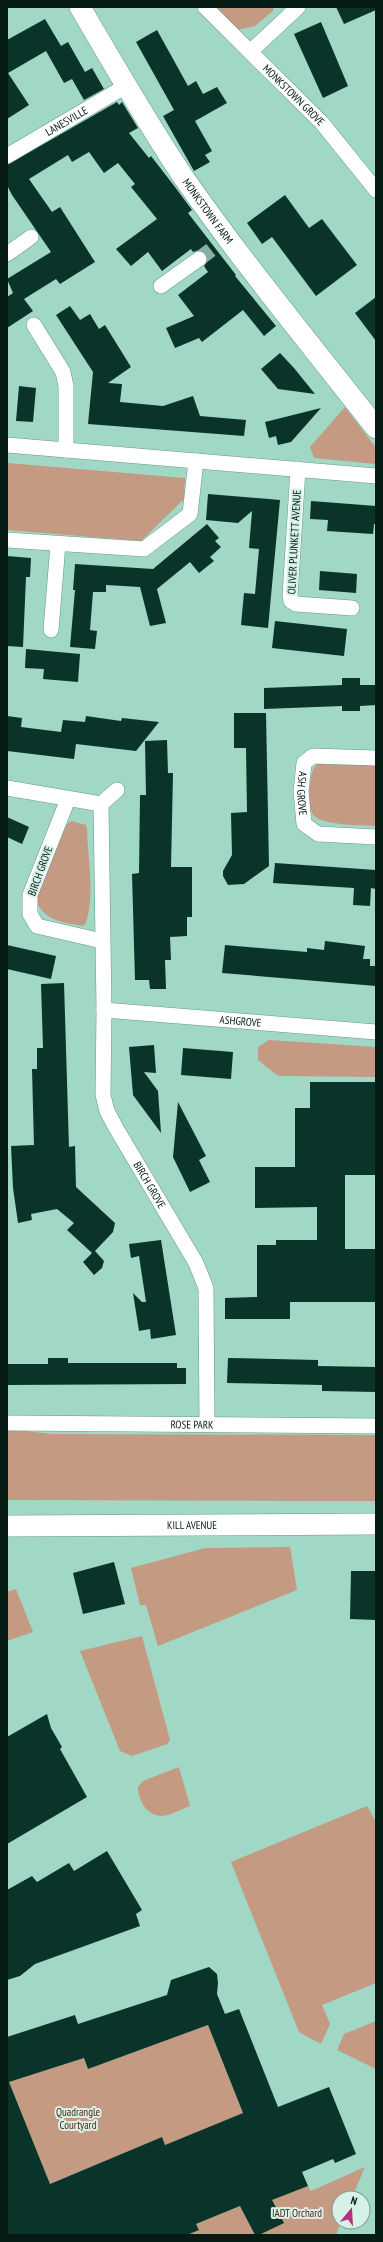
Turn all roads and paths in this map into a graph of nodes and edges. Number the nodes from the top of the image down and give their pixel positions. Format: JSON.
{"nodes":[{"id":1,"x":80,"y":7,"type":"edge"},
{"id":2,"x":205,"y":7,"type":"edge"},
{"id":3,"x":298,"y":7,"type":"edge"},
{"id":4,"x":252,"y":51,"type":"junction"},
{"id":5,"x":126,"y":86,"type":"junction"},
{"id":6,"x":7,"y":156,"type":"edge"},
{"id":7,"x":376,"y":190,"type":"edge"},
{"id":8,"x":31,"y":237,"type":"dead end"},
{"id":9,"x":7,"y":254,"type":"edge"},
{"id":10,"x":199,"y":259,"type":"tunnel mouth"},
{"id":11,"x":161,"y":286,"type":"dead end"},
{"id":12,"x":34,"y":325,"type":"dead end"},
{"id":13,"x":376,"y":428,"type":"edge"},
{"id":14,"x":7,"y":445,"type":"edge"},
{"id":15,"x":66,"y":450,"type":"junction"},
{"id":16,"x":196,"y":461,"type":"junction"},
{"id":17,"x":298,"y":469,"type":"junction"},
{"id":18,"x":376,"y":476,"type":"edge"},
{"id":19,"x":7,"y":540,"type":"edge"},
{"id":20,"x":58,"y":544,"type":"junction"},
{"id":21,"x":352,"y":608,"type":"dead end"},
{"id":22,"x":51,"y":630,"type":"dead end"},
{"id":23,"x":376,"y":758,"type":"edge"},
{"id":24,"x":7,"y":788,"type":"edge"},
{"id":25,"x":117,"y":790,"type":"dead end"},
{"id":26,"x":68,"y":799,"type":"junction"},
{"id":27,"x":101,"y":804,"type":"junction"},
{"id":28,"x":376,"y":837,"type":"edge"},
{"id":29,"x":102,"y":941,"type":"junction"},
{"id":30,"x":104,"y":1010,"type":"junction"},
{"id":31,"x":376,"y":1032,"type":"edge"},
{"id":32,"x":7,"y":1422,"type":"edge"},
{"id":33,"x":207,"y":1424,"type":"junction"},
{"id":34,"x":376,"y":1426,"type":"edge"},
{"id":35,"x":376,"y":1524,"type":"edge"},
{"id":36,"x":7,"y":1526,"type":"edge"}],
"edges":[{"from":1,"to":5,"type":"street","name":"MONKSTOWN FARM"},
{"from":2,"to":4,"type":"street","name":"MONKSTOWN GROVE"},
{"from":3,"to":4,"type":"street"},
{"from":4,"to":7,"type":"street","name":"MONKSTOWN GROVE"},
{"from":5,"to":6,"type":"street","name":"LANESVILLE"},
{"from":5,"to":13,"type":"street","name":"MONKSTOWN FARM"},
{"from":8,"to":9,"type":"street"},
{"from":10,"to":11,"type":"street"},
{"from":12,"to":15,"type":"street"},
{"from":14,"to":15,"type":"street"},
{"from":15,"to":16,"type":"street"},
{"from":16,"to":17,"type":"street"},
{"from":16,"to":20,"type":"street"},
{"from":17,"to":18,"type":"street"},
{"from":17,"to":21,"type":"street","name":"OLIVER PLUNKETT AVENUE"},
{"from":19,"to":20,"type":"street"},
{"from":20,"to":22,"type":"street"},
{"from":23,"to":28,"type":"street","name":"ASH GROVE"},
{"from":24,"to":26,"type":"street"},
{"from":25,"to":27,"type":"street"},
{"from":26,"to":27,"type":"street"},
{"from":26,"to":29,"type":"street","name":"BIRCH GROVE"},
{"from":27,"to":29,"type":"street","name":"BIRCH GROVE"},
{"from":29,"to":30,"type":"street","name":"BIRCH GROVE"},
{"from":30,"to":31,"type":"street","name":"ASHGROVE"},
{"from":30,"to":33,"type":"street","name":"BIRCH GROVE"},
{"from":32,"to":33,"type":"street","name":"ROSE PARK"},
{"from":33,"to":34,"type":"street","name":"ROSE PARK"},
{"from":35,"to":36,"type":"street","name":"KILL AVENUE"}]}
